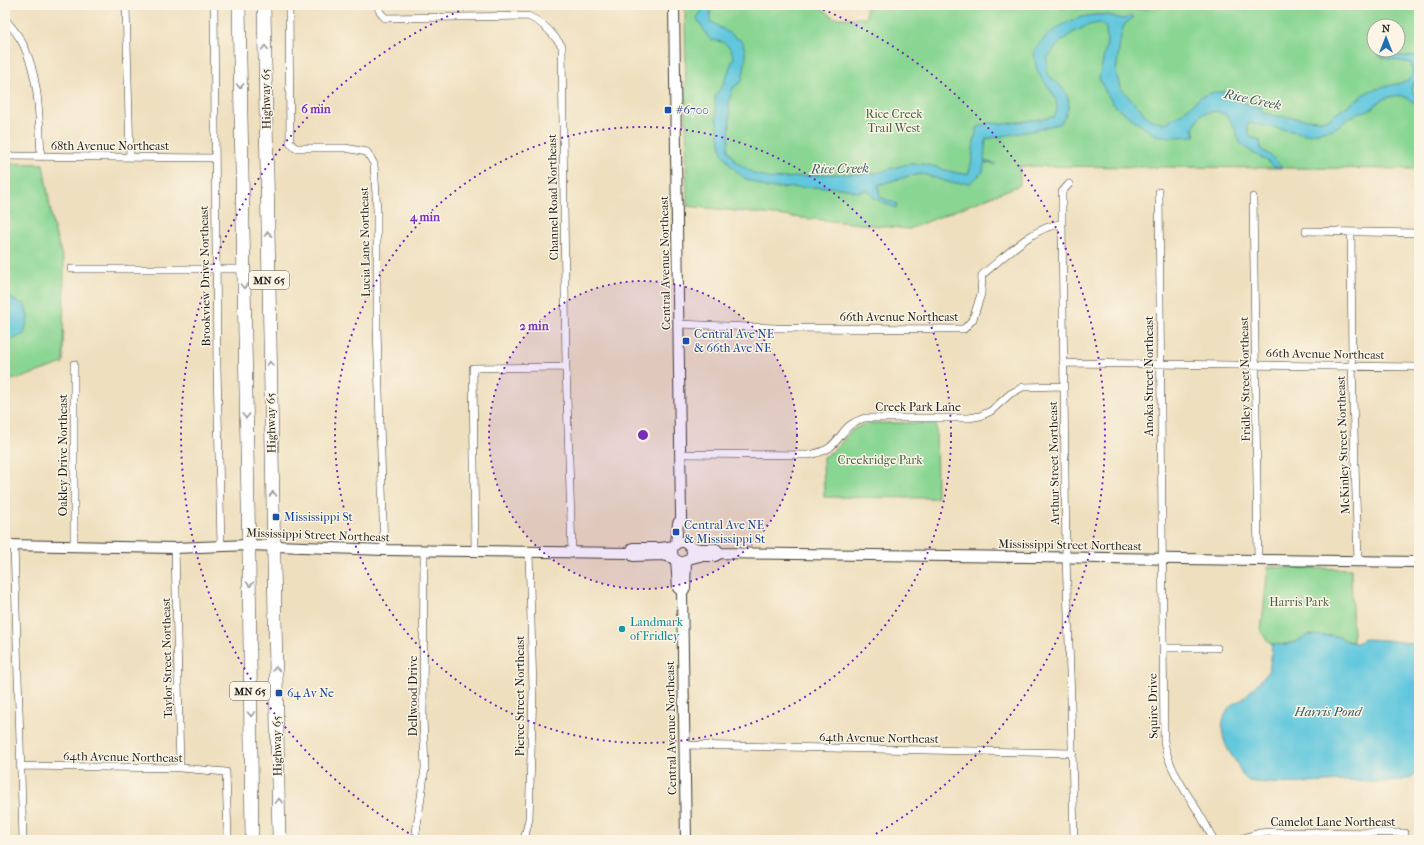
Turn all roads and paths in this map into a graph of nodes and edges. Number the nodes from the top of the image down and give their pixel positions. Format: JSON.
{"nodes":[{"id":1,"x":126,"y":5,"type":"edge"},
{"id":2,"x":214,"y":5,"type":"edge"},
{"id":3,"x":239,"y":5,"type":"edge"},
{"id":4,"x":264,"y":5,"type":"edge"},
{"id":5,"x":289,"y":5,"type":"edge"},
{"id":6,"x":377,"y":5,"type":"edge"},
{"id":7,"x":674,"y":5,"type":"edge"},
{"id":8,"x":5,"y":19,"type":"edge"},
{"id":9,"x":5,"y":156,"type":"edge"},
{"id":10,"x":130,"y":156,"type":"junction"},
{"id":11,"x":40,"y":157,"type":"junction"},
{"id":12,"x":214,"y":158,"type":"junction"},
{"id":13,"x":1069,"y":184,"type":"dead end"},
{"id":14,"x":1159,"y":192,"type":"dead end"},
{"id":15,"x":1253,"y":197,"type":"dead end"},
{"id":16,"x":1062,"y":224,"type":"junction"},
{"id":17,"x":1306,"y":231,"type":"dead end"},
{"id":18,"x":1351,"y":232,"type":"junction"},
{"id":19,"x":1419,"y":233,"type":"edge"},
{"id":20,"x":71,"y":269,"type":"dead end"},
{"id":21,"x":216,"y":269,"type":"junction"},
{"id":22,"x":244,"y":269,"type":"junction"},
{"id":23,"x":678,"y":324,"type":"junction"},
{"id":24,"x":1064,"y":363,"type":"junction"},
{"id":25,"x":74,"y":364,"type":"dead end"},
{"id":26,"x":1160,"y":364,"type":"junction"},
{"id":27,"x":1256,"y":364,"type":"junction"},
{"id":28,"x":1352,"y":366,"type":"junction"},
{"id":29,"x":566,"y":367,"type":"junction"},
{"id":30,"x":1419,"y":367,"type":"edge"},
{"id":31,"x":1063,"y":386,"type":"junction"},
{"id":32,"x":680,"y":454,"type":"junction"},
{"id":33,"x":681,"y":520,"type":"junction"},
{"id":34,"x":10,"y":545,"type":"edge"},
{"id":35,"x":249,"y":545,"type":"junction"},
{"id":36,"x":675,"y":545,"type":"junction"},
{"id":37,"x":74,"y":546,"type":"junction"},
{"id":38,"x":221,"y":546,"type":"junction"},
{"id":39,"x":689,"y":546,"type":"junction"},
{"id":40,"x":274,"y":547,"type":"junction"},
{"id":41,"x":175,"y":548,"type":"junction"},
{"id":42,"x":384,"y":550,"type":"junction"},
{"id":43,"x":424,"y":551,"type":"junction"},
{"id":44,"x":475,"y":551,"type":"junction"},
{"id":45,"x":529,"y":552,"type":"junction"},
{"id":46,"x":572,"y":553,"type":"junction"},
{"id":47,"x":630,"y":553,"type":"junction"},
{"id":48,"x":720,"y":553,"type":"junction"},
{"id":49,"x":1066,"y":557,"type":"junction"},
{"id":50,"x":681,"y":559,"type":"junction"},
{"id":51,"x":1162,"y":559,"type":"junction"},
{"id":52,"x":1258,"y":560,"type":"junction"},
{"id":53,"x":1358,"y":561,"type":"junction"},
{"id":54,"x":1419,"y":562,"type":"edge"},
{"id":55,"x":1163,"y":648,"type":"junction"},
{"id":56,"x":1217,"y":648,"type":"dead end"},
{"id":57,"x":684,"y":745,"type":"junction"},
{"id":58,"x":1073,"y":753,"type":"junction"},
{"id":59,"x":20,"y":766,"type":"junction"},
{"id":60,"x":180,"y":768,"type":"junction"},
{"id":61,"x":1405,"y":833,"type":"dead end"},
{"id":62,"x":22,"y":840,"type":"edge"},
{"id":63,"x":228,"y":840,"type":"edge"},
{"id":64,"x":252,"y":840,"type":"edge"},
{"id":65,"x":279,"y":840,"type":"edge"},
{"id":66,"x":415,"y":840,"type":"edge"},
{"id":67,"x":524,"y":840,"type":"edge"},
{"id":68,"x":686,"y":840,"type":"edge"},
{"id":69,"x":1074,"y":840,"type":"edge"},
{"id":70,"x":1213,"y":840,"type":"edge"},
{"id":71,"x":1238,"y":840,"type":"edge"}],
"edges":[{"from":1,"to":10,"type":"street"},
{"from":2,"to":12,"type":"street","name":"Brookview Drive Northeast"},
{"from":3,"to":22,"type":"highway","name":"Highway 65","number":"MN 65","one_way":true},
{"from":40,"to":4,"type":"highway","name":"Highway 65","number":"MN 65","one_way":true},
{"from":5,"to":42,"type":"street","name":"Lucia Lane Northeast"},
{"from":6,"to":29,"type":"street","name":"Channel Road Northeast"},
{"from":7,"to":23,"type":"street","name":"Central Avenue Northeast"},
{"from":8,"to":11,"type":"street"},
{"from":9,"to":11,"type":"street","name":"68th Avenue Northeast"},
{"from":10,"to":11,"type":"street","name":"68th Avenue Northeast"},
{"from":10,"to":12,"type":"street","name":"68th Avenue Northeast"},
{"from":12,"to":21,"type":"street","name":"Brookview Drive Northeast"},
{"from":13,"to":16,"type":"street","name":"Arthur Street Northeast"},
{"from":14,"to":26,"type":"street","name":"Anoka Street Northeast"},
{"from":15,"to":27,"type":"street","name":"Fridley Street Northeast"},
{"from":16,"to":23,"type":"street","name":"66th Avenue Northeast"},
{"from":16,"to":24,"type":"street","name":"Arthur Street Northeast"},
{"from":17,"to":18,"type":"street"},
{"from":18,"to":19,"type":"street"},
{"from":18,"to":28,"type":"street","name":"McKinley Street Northeast"},
{"from":20,"to":21,"type":"street"},
{"from":21,"to":22,"type":"street"},
{"from":21,"to":38,"type":"street","name":"Brookview Drive Northeast"},
{"from":22,"to":35,"type":"highway","name":"Highway 65","number":"MN 65","one_way":true},
{"from":23,"to":32,"type":"street","name":"Central Avenue Northeast"},
{"from":24,"to":26,"type":"street","name":"66th Avenue Northeast"},
{"from":24,"to":31,"type":"street","name":"Arthur Street Northeast"},
{"from":25,"to":37,"type":"street","name":"Oakley Drive Northeast"},
{"from":26,"to":27,"type":"street","name":"66th Avenue Northeast"},
{"from":26,"to":51,"type":"street","name":"Anoka Street Northeast"},
{"from":27,"to":28,"type":"street","name":"66th Avenue Northeast"},
{"from":27,"to":52,"type":"street","name":"Fridley Street Northeast"},
{"from":28,"to":30,"type":"street","name":"66th Avenue Northeast"},
{"from":28,"to":53,"type":"street","name":"McKinley Street Northeast"},
{"from":29,"to":44,"type":"street"},
{"from":29,"to":46,"type":"street","name":"Channel Road Northeast"},
{"from":31,"to":32,"type":"street","name":"Creek Park Lane"},
{"from":31,"to":49,"type":"street","name":"Arthur Street Northeast"},
{"from":32,"to":33,"type":"street","name":"Central Avenue Northeast"},
{"from":33,"to":36,"type":"street","name":"Central Avenue Northeast"},
{"from":33,"to":39,"type":"street","name":"Central Avenue Northeast"},
{"from":34,"to":37,"type":"street","name":"Mississippi Street Northeast"},
{"from":34,"to":59,"type":"street"},
{"from":35,"to":38,"type":"street","name":"Mississippi Street Northeast"},
{"from":35,"to":40,"type":"street","name":"Mississippi Street Northeast"},
{"from":35,"to":64,"type":"highway","name":"Highway 65","number":"MN 65","one_way":true},
{"from":36,"to":39,"type":"street"},
{"from":36,"to":47,"type":"street","name":"Mississippi Street Northeast"},
{"from":36,"to":50,"type":"street"},
{"from":37,"to":41,"type":"street","name":"Mississippi Street Northeast"},
{"from":38,"to":41,"type":"street","name":"Mississippi Street Northeast"},
{"from":39,"to":48,"type":"street","name":"Mississippi Street Northeast"},
{"from":39,"to":50,"type":"street"},
{"from":40,"to":42,"type":"street","name":"Mississippi Street Northeast"},
{"from":65,"to":40,"type":"highway","name":"Highway 65","number":"MN 65","one_way":true},
{"from":41,"to":60,"type":"street","name":"Taylor Street Northeast"},
{"from":42,"to":43,"type":"street","name":"Mississippi Street Northeast"},
{"from":43,"to":44,"type":"street","name":"Mississippi Street Northeast"},
{"from":43,"to":66,"type":"street","name":"Dellwood Drive"},
{"from":44,"to":45,"type":"street","name":"Mississippi Street Northeast"},
{"from":45,"to":46,"type":"street","name":"Mississippi Street Northeast"},
{"from":45,"to":67,"type":"street","name":"Pierce Street Northeast"},
{"from":46,"to":47,"type":"street","name":"Mississippi Street Northeast"},
{"from":47,"to":50,"type":"street","name":"Mississippi Street Northeast"},
{"from":48,"to":49,"type":"street","name":"Mississippi Street Northeast"},
{"from":48,"to":50,"type":"street","name":"Mississippi Street Northeast"},
{"from":49,"to":51,"type":"street","name":"Mississippi Street Northeast"},
{"from":49,"to":58,"type":"street","name":"Arthur Street Northeast"},
{"from":50,"to":57,"type":"street","name":"Central Avenue Northeast"},
{"from":51,"to":52,"type":"street","name":"Mississippi Street Northeast"},
{"from":51,"to":55,"type":"street","name":"Squire Drive"},
{"from":52,"to":53,"type":"street","name":"Mississippi Street Northeast"},
{"from":53,"to":54,"type":"street","name":"Mississippi Street Northeast"},
{"from":55,"to":56,"type":"street"},
{"from":55,"to":70,"type":"street","name":"Squire Drive"},
{"from":57,"to":58,"type":"street","name":"64th Avenue Northeast"},
{"from":57,"to":68,"type":"street","name":"Central Avenue Northeast"},
{"from":58,"to":69,"type":"street","name":"Arthur Street Northeast"},
{"from":59,"to":60,"type":"street","name":"64th Avenue Northeast"},
{"from":59,"to":62,"type":"street"},
{"from":60,"to":63,"type":"street","name":"64th Avenue Northeast"},
{"from":61,"to":71,"type":"street","name":"Camelot Lane Northeast"}]}
